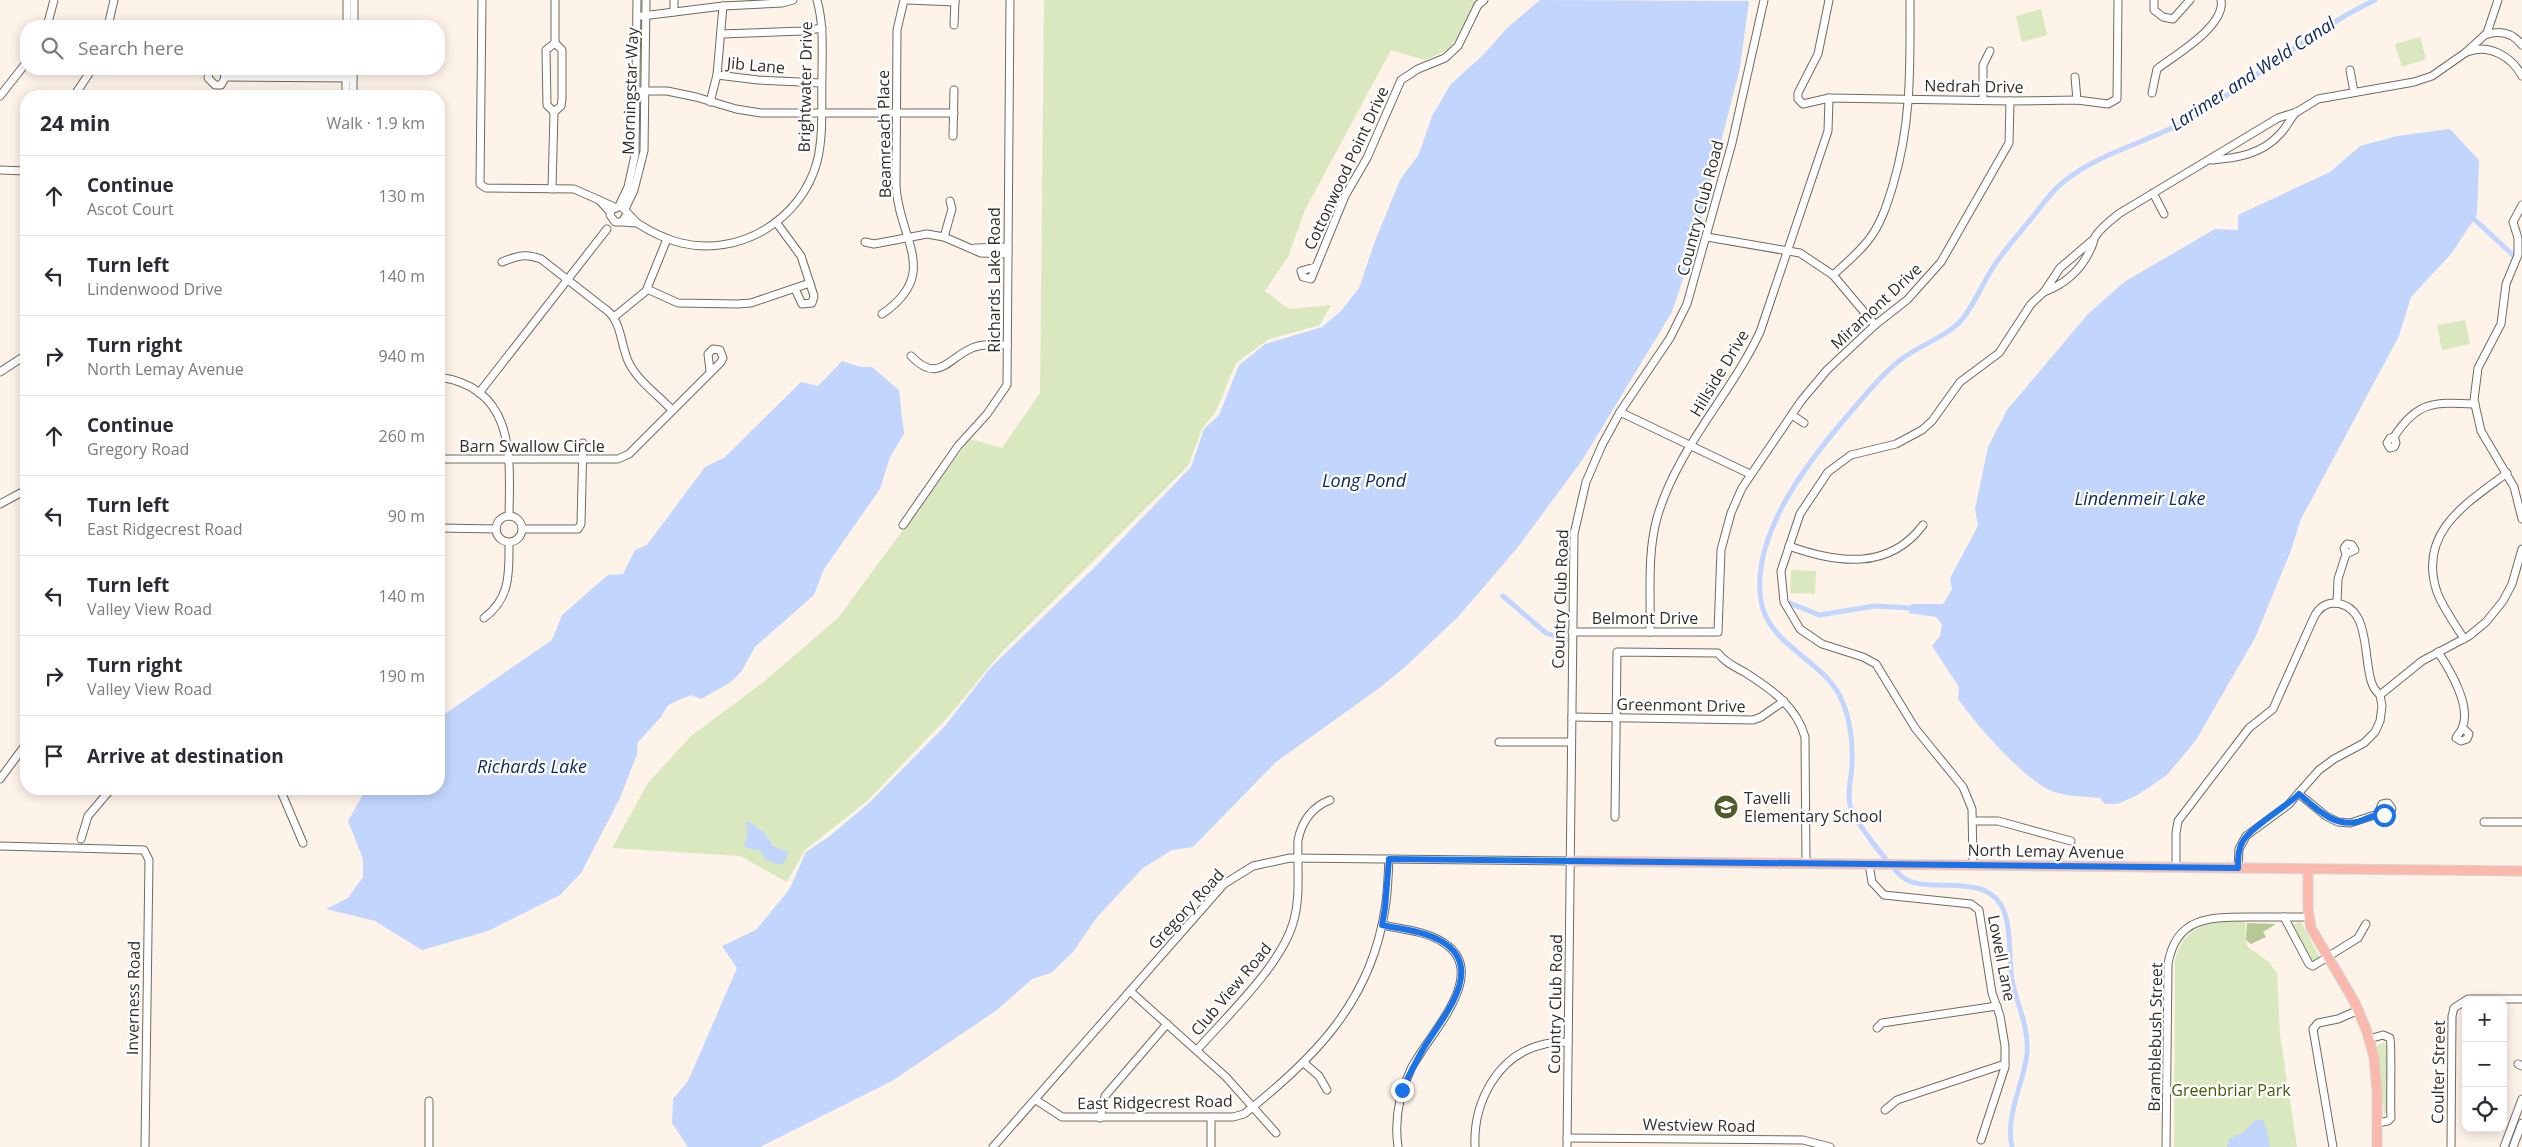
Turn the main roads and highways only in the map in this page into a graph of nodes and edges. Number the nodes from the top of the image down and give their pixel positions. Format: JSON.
{"nodes":[{"id":1,"x":1570,"y":861,"type":"road end"},
{"id":2,"x":2308,"y":869,"type":"junction"},
{"id":3,"x":2522,"y":871,"type":"edge"},
{"id":4,"x":2377,"y":1147,"type":"edge"}],
"edges":[{"from":1,"to":2,"type":"main road","name":"North Lemay Avenue"},
{"from":2,"to":3,"type":"main road","name":"North Lemay Avenue"},
{"from":2,"to":4,"type":"main road"}]}
